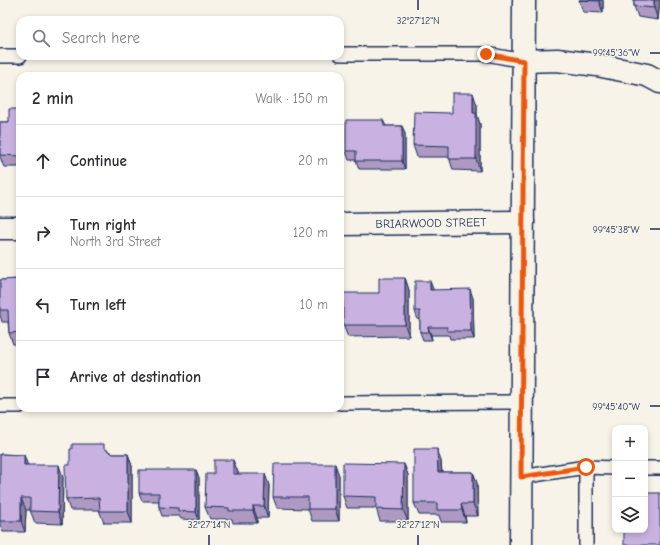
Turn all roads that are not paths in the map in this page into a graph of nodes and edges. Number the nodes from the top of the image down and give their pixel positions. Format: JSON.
{"nodes":[{"id":1,"x":524,"y":0,"type":"edge"},
{"id":2,"x":344,"y":54,"type":"edge"},
{"id":3,"x":0,"y":56,"type":"edge"},
{"id":4,"x":16,"y":56,"type":"edge"},
{"id":5,"x":524,"y":61,"type":"junction"},
{"id":6,"x":660,"y":82,"type":"edge"},
{"id":7,"x":522,"y":222,"type":"junction"},
{"id":8,"x":344,"y":224,"type":"edge"},
{"id":9,"x":0,"y":228,"type":"edge"},
{"id":10,"x":16,"y":228,"type":"edge"},
{"id":11,"x":521,"y":402,"type":"junction"},
{"id":12,"x":344,"y":403,"type":"edge"},
{"id":13,"x":0,"y":406,"type":"edge"},
{"id":14,"x":16,"y":406,"type":"edge"},
{"id":15,"x":586,"y":467,"type":"junction"},
{"id":16,"x":612,"y":468,"type":"edge"},
{"id":17,"x":648,"y":468,"type":"edge"},
{"id":18,"x":660,"y":468,"type":"edge"},
{"id":19,"x":521,"y":477,"type":"junction"},
{"id":20,"x":520,"y":545,"type":"edge"},
{"id":21,"x":586,"y":545,"type":"edge"}],
"edges":[{"from":1,"to":5,"type":"street"},
{"from":2,"to":5,"type":"lane"},
{"from":3,"to":4,"type":"lane"},
{"from":5,"to":6,"type":"street"},
{"from":5,"to":7,"type":"street"},
{"from":7,"to":8,"type":"street","name":"BRIARWOOD STREET"},
{"from":7,"to":11,"type":"street"},
{"from":9,"to":10,"type":"street"},
{"from":11,"to":12,"type":"lane"},
{"from":11,"to":19,"type":"street"},
{"from":13,"to":14,"type":"lane"},
{"from":15,"to":16,"type":"lane"},
{"from":15,"to":19,"type":"lane"},
{"from":15,"to":21,"type":"lane"},
{"from":17,"to":18,"type":"lane"},
{"from":19,"to":20,"type":"street"}]}
